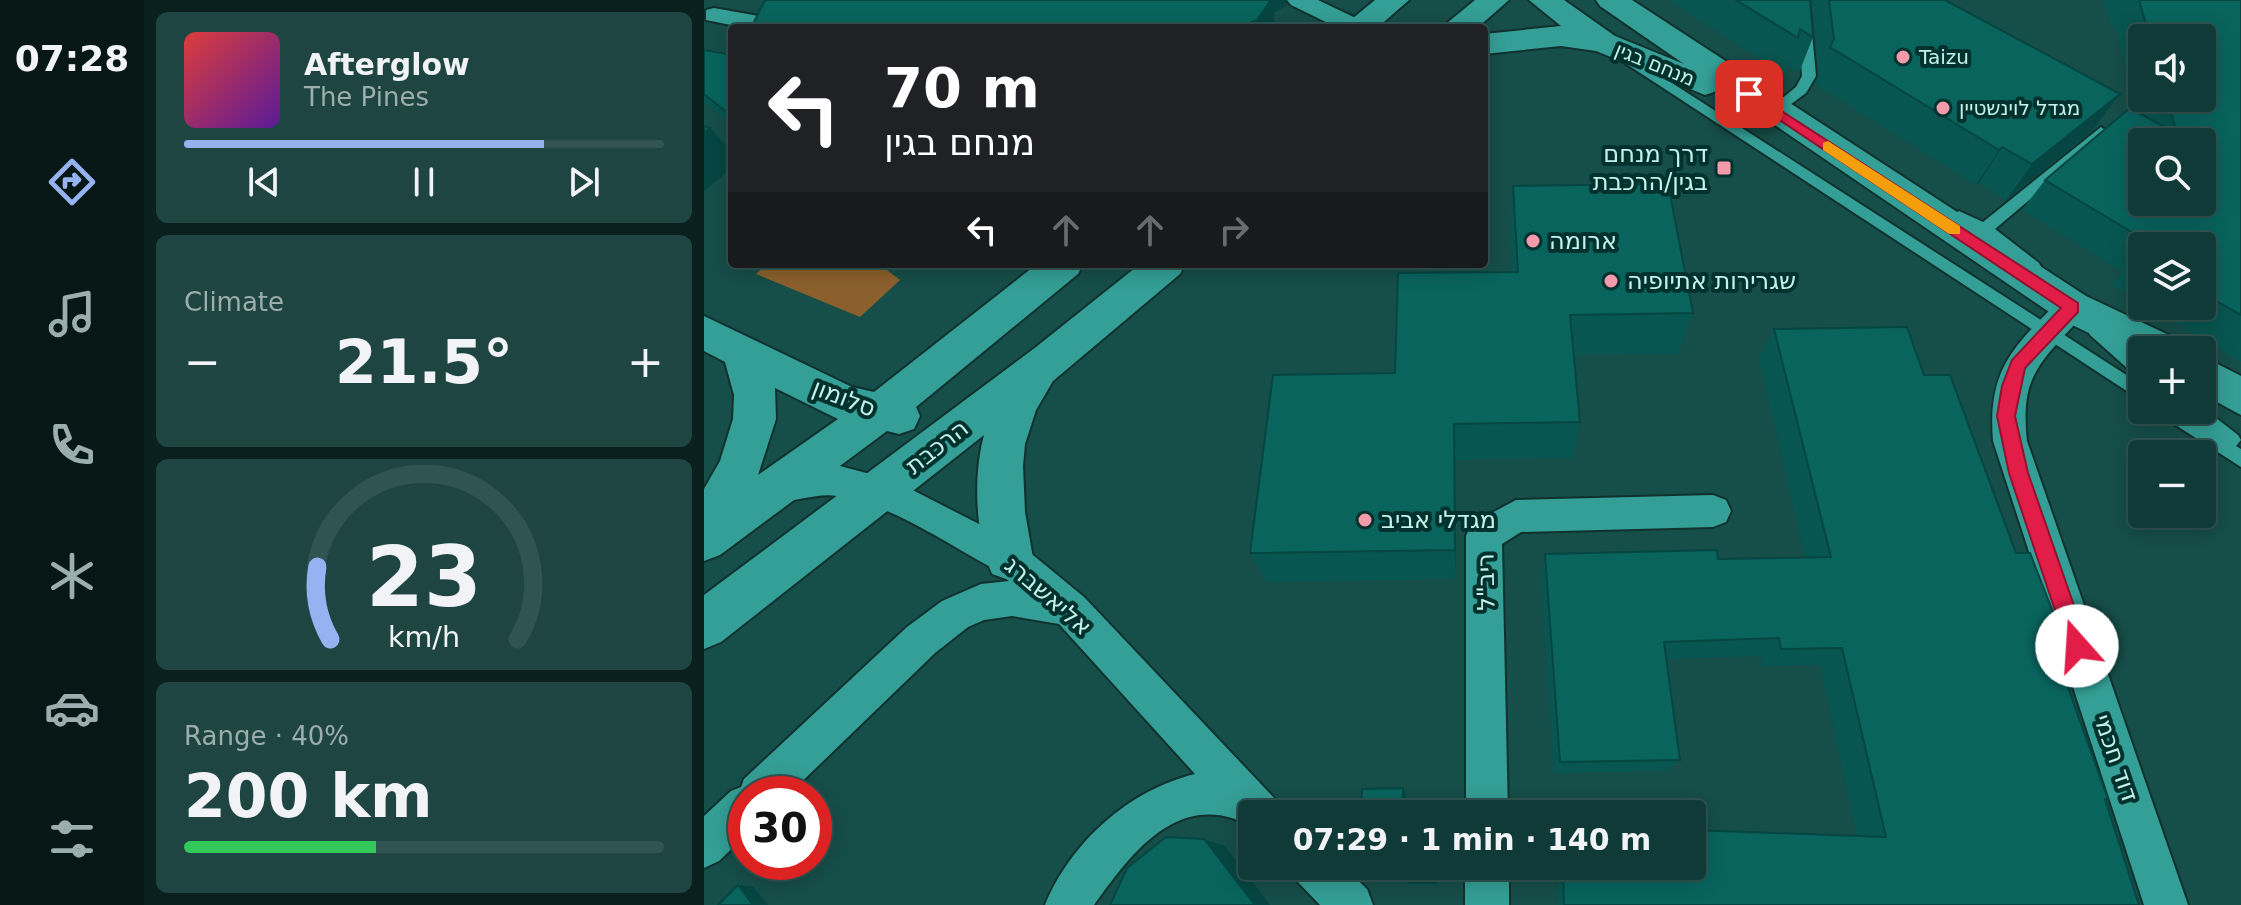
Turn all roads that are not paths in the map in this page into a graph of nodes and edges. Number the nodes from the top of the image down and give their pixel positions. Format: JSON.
{"nodes":[{"id":1,"x":1299,"y":0,"type":"edge"},
{"id":2,"x":1394,"y":0,"type":"edge"},
{"id":3,"x":1494,"y":0,"type":"edge"},
{"id":4,"x":1544,"y":0,"type":"edge"},
{"id":5,"x":1611,"y":0,"type":"edge"},
{"id":6,"x":1626,"y":0,"type":"edge"},
{"id":7,"x":1803,"y":0,"type":"edge"},
{"id":8,"x":716,"y":13,"type":"edge"},
{"id":9,"x":768,"y":24,"type":"edge"},
{"id":10,"x":1349,"y":24,"type":"edge"},
{"id":11,"x":1362,"y":24,"type":"edge"},
{"id":12,"x":1462,"y":24,"type":"edge"},
{"id":13,"x":1649,"y":26,"type":"junction"},
{"id":14,"x":1604,"y":43,"type":"junction"},
{"id":15,"x":1488,"y":44,"type":"edge"},
{"id":16,"x":1775,"y":111,"type":"junction"},
{"id":17,"x":2101,"y":132,"type":"edge"},
{"id":18,"x":1889,"y":186,"type":"junction"},
{"id":19,"x":1985,"y":229,"type":"junction"},
{"id":20,"x":1059,"y":268,"type":"edge"},
{"id":21,"x":1161,"y":268,"type":"edge"},
{"id":22,"x":2060,"y":320,"type":"junction"},
{"id":23,"x":2128,"y":340,"type":"edge"},
{"id":24,"x":723,"y":342,"type":"edge"},
{"id":25,"x":1051,"y":359,"type":"junction"},
{"id":26,"x":2128,"y":362,"type":"edge"},
{"id":27,"x":2128,"y":381,"type":"edge"},
{"id":28,"x":2216,"y":382,"type":"edge"},
{"id":29,"x":2241,"y":397,"type":"edge"},
{"id":30,"x":994,"y":403,"type":"junction"},
{"id":31,"x":879,"y":413,"type":"junction"},
{"id":32,"x":2187,"y":424,"type":"edge"},
{"id":33,"x":2211,"y":424,"type":"edge"},
{"id":34,"x":2241,"y":447,"type":"edge"},
{"id":35,"x":2241,"y":459,"type":"edge"},
{"id":36,"x":776,"y":488,"type":"junction"},
{"id":37,"x":881,"y":491,"type":"junction"},
{"id":38,"x":1713,"y":511,"type":"dead end"},
{"id":39,"x":704,"y":527,"type":"edge"},
{"id":40,"x":704,"y":540,"type":"edge"},
{"id":41,"x":1009,"y":558,"type":"junction"},
{"id":42,"x":1071,"y":610,"type":"junction"},
{"id":43,"x":704,"y":625,"type":"edge"},
{"id":44,"x":778,"y":776,"type":"edge"},
{"id":45,"x":1246,"y":800,"type":"edge"},
{"id":46,"x":1487,"y":800,"type":"edge"},
{"id":47,"x":1238,"y":803,"type":"edge"},
{"id":48,"x":728,"y":823,"type":"edge"},
{"id":49,"x":704,"y":846,"type":"edge"},
{"id":50,"x":1326,"y":880,"type":"edge"},
{"id":51,"x":1487,"y":880,"type":"edge"},
{"id":52,"x":1067,"y":905,"type":"edge"},
{"id":53,"x":1351,"y":905,"type":"edge"},
{"id":54,"x":1487,"y":905,"type":"edge"},
{"id":55,"x":2166,"y":905,"type":"edge"}],
"edges":[{"from":1,"to":10,"type":"street"},
{"from":2,"to":11,"type":"street"},
{"from":3,"to":12,"type":"street"},
{"from":4,"to":14,"type":"street","name":"מנחם בגין"},
{"from":5,"to":13,"type":"street","name":"מנחם בגין"},
{"from":6,"to":13,"type":"street"},
{"from":7,"to":16,"type":"lane"},
{"from":8,"to":9,"type":"street"},
{"from":13,"to":16,"type":"street","name":"מנחם בגין"},
{"from":14,"to":15,"type":"street"},
{"from":14,"to":16,"type":"street","name":"מנחם בגין"},
{"from":14,"to":22,"type":"lane"},
{"from":16,"to":18,"type":"street","name":"מנחם בגין"},
{"from":17,"to":19,"type":"lane"},
{"from":18,"to":19,"type":"lane"},
{"from":18,"to":22,"type":"street","name":"מנחם בגין"},
{"from":19,"to":22,"type":"lane"},
{"from":20,"to":31,"type":"street"},
{"from":21,"to":25,"type":"street","name":"הרכבת"},
{"from":22,"to":23,"type":"street","name":"מנחם בגין"},
{"from":22,"to":26,"type":"lane","name":"מנחם בגין"},
{"from":22,"to":27,"type":"lane"},
{"from":22,"to":55,"type":"street","name":"דוד חכמי"},
{"from":24,"to":31,"type":"street","name":"סלומון"},
{"from":24,"to":39,"type":"street"},
{"from":25,"to":30,"type":"street","name":"הרכבת"},
{"from":25,"to":41,"type":"street"},
{"from":28,"to":29,"type":"street"},
{"from":30,"to":31,"type":"street","name":"סלומון"},
{"from":30,"to":37,"type":"street","name":"הרכבת"},
{"from":31,"to":36,"type":"street"},
{"from":32,"to":35,"type":"lane"},
{"from":33,"to":34,"type":"lane"},
{"from":36,"to":37,"type":"street","name":"אליאשברג"},
{"from":36,"to":40,"type":"street"},
{"from":37,"to":41,"type":"street","name":"אליאשברג"},
{"from":37,"to":43,"type":"street","name":"הרכבת"},
{"from":38,"to":46,"type":"street","name":"ריב\"ל"},
{"from":41,"to":42,"type":"street","name":"אליאשברג"},
{"from":42,"to":44,"type":"street"},
{"from":42,"to":45,"type":"street","name":"אליאשברג"},
{"from":47,"to":52,"type":"street"},
{"from":48,"to":49,"type":"street"},
{"from":50,"to":53,"type":"street"},
{"from":51,"to":54,"type":"street"}]}
